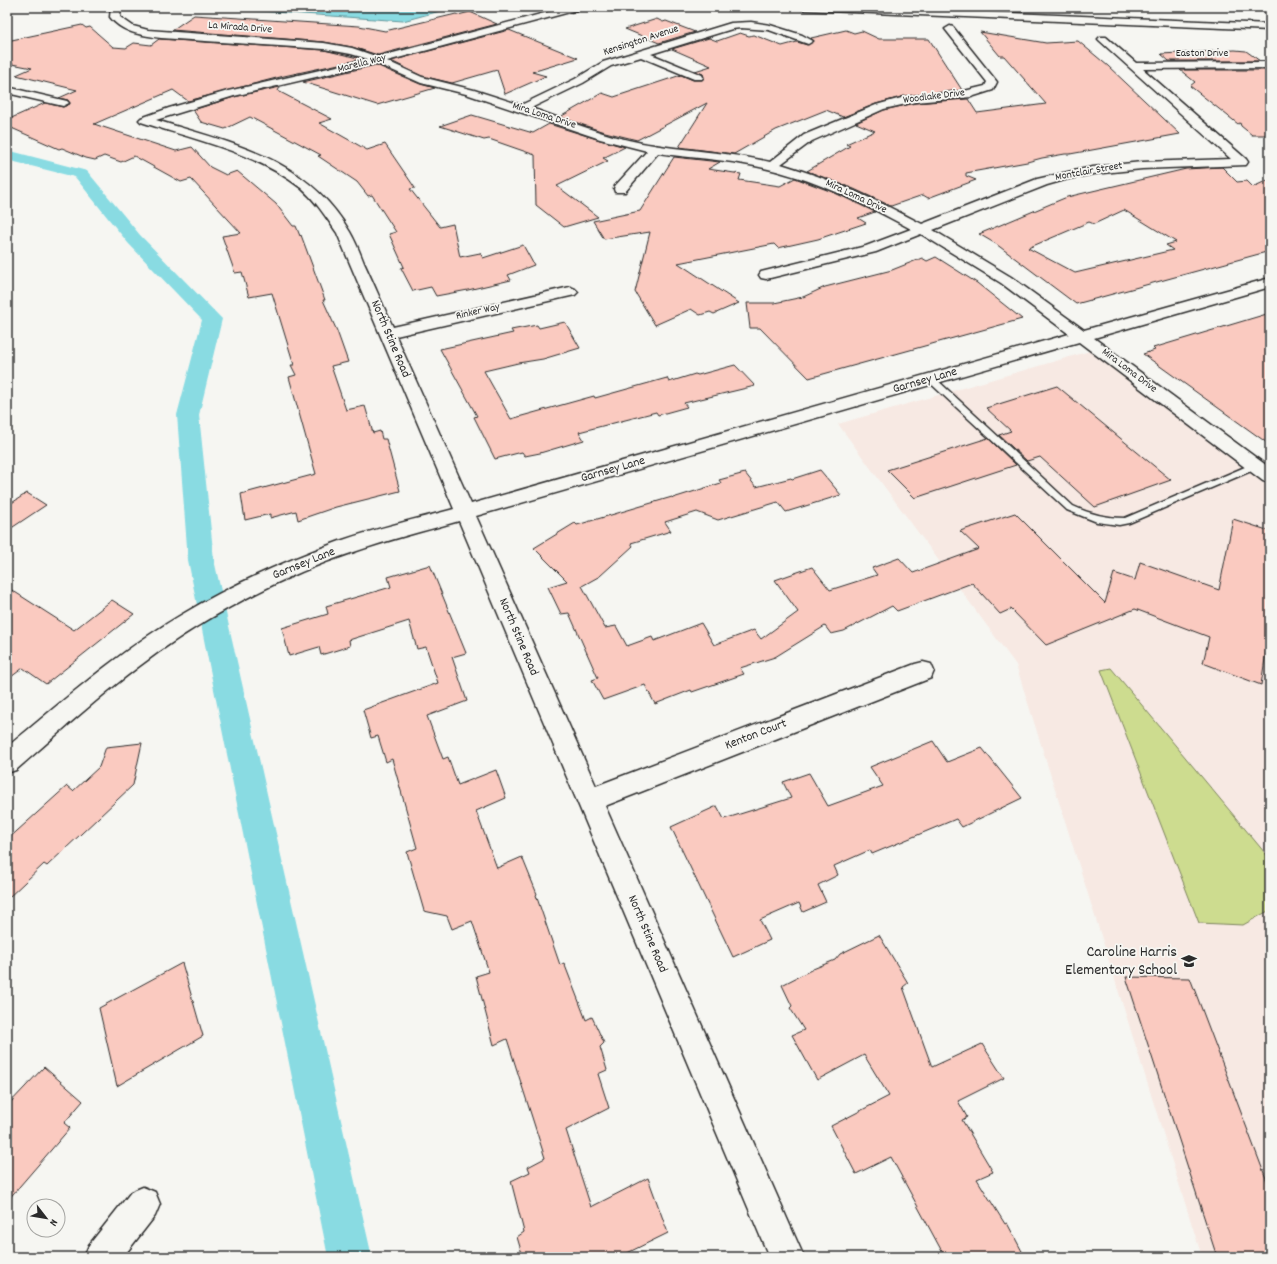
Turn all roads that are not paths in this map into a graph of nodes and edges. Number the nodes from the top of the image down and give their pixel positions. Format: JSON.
{"nodes":[{"id":1,"x":116,"y":7,"type":"edge"},
{"id":2,"x":578,"y":7,"type":"edge"},
{"id":3,"x":804,"y":7,"type":"edge"},
{"id":4,"x":1270,"y":27,"type":"edge"},
{"id":5,"x":950,"y":29,"type":"dead end"},
{"id":6,"x":1103,"y":39,"type":"dead end"},
{"id":7,"x":808,"y":40,"type":"dead end"},
{"id":8,"x":642,"y":53,"type":"junction"},
{"id":9,"x":378,"y":60,"type":"junction"},
{"id":10,"x":1270,"y":65,"type":"edge"},
{"id":11,"x":1134,"y":66,"type":"junction"},
{"id":12,"x":698,"y":77,"type":"dead end"},
{"id":13,"x":7,"y":90,"type":"edge"},
{"id":14,"x":63,"y":103,"type":"dead end"},
{"id":15,"x":521,"y":109,"type":"junction"},
{"id":16,"x":145,"y":120,"type":"joint"},
{"id":17,"x":655,"y":149,"type":"junction"},
{"id":18,"x":773,"y":165,"type":"junction"},
{"id":19,"x":620,"y":189,"type":"dead end"},
{"id":20,"x":922,"y":230,"type":"junction"},
{"id":21,"x":766,"y":274,"type":"dead end"},
{"id":22,"x":1270,"y":282,"type":"edge"},
{"id":23,"x":570,"y":292,"type":"dead end"},
{"id":24,"x":387,"y":333,"type":"junction"},
{"id":25,"x":1082,"y":336,"type":"junction"},
{"id":26,"x":931,"y":379,"type":"junction"},
{"id":27,"x":1255,"y":466,"type":"junction"},
{"id":28,"x":1270,"y":477,"type":"edge"},
{"id":29,"x":465,"y":512,"type":"junction"},
{"id":30,"x":922,"y":670,"type":"dead end"},
{"id":31,"x":7,"y":762,"type":"edge"},
{"id":32,"x":589,"y":800,"type":"junction"},
{"id":33,"x":143,"y":1204,"type":"dead end"},
{"id":34,"x":101,"y":1257,"type":"edge"},
{"id":35,"x":787,"y":1257,"type":"edge"}],
"edges":[{"from":1,"to":9,"type":"main road","name":"La Mirada Drive"},
{"from":2,"to":9,"type":"main road","name":"Marella Way"},
{"from":3,"to":4,"type":"main road"},
{"from":5,"to":18,"type":"main road","name":"Woodlake Drive"},
{"from":6,"to":11,"type":"main road","name":"Montclair Street"},
{"from":7,"to":8,"type":"main road","name":"Kensington Avenue"},
{"from":8,"to":12,"type":"main road"},
{"from":8,"to":15,"type":"main road","name":"Kensington Avenue"},
{"from":9,"to":15,"type":"main road","name":"Mira Loma Drive"},
{"from":9,"to":16,"type":"main road","name":"Marella Way"},
{"from":10,"to":11,"type":"main road","name":"Easton Drive"},
{"from":11,"to":20,"type":"main road","name":"Montclair Street"},
{"from":13,"to":14,"type":"main road"},
{"from":15,"to":17,"type":"main road","name":"Mira Loma Drive"},
{"from":16,"to":24,"type":"main road","name":"North Stine Road"},
{"from":17,"to":18,"type":"main road","name":"Mira Loma Drive"},
{"from":17,"to":19,"type":"main road"},
{"from":18,"to":20,"type":"main road","name":"Mira Loma Drive"},
{"from":20,"to":21,"type":"main road","name":"Montclair Street"},
{"from":20,"to":25,"type":"main road","name":"Mira Loma Drive"},
{"from":22,"to":25,"type":"main road","name":"Garnsey Lane"},
{"from":23,"to":24,"type":"main road","name":"Rinker Way"},
{"from":24,"to":29,"type":"main road","name":"North Stine Road"},
{"from":25,"to":26,"type":"main road","name":"Garnsey Lane"},
{"from":25,"to":27,"type":"main road","name":"Mira Loma Drive"},
{"from":26,"to":27,"type":"lane"},
{"from":26,"to":29,"type":"main road","name":"Garnsey Lane"},
{"from":27,"to":28,"type":"main road","name":"Mira Loma Drive"},
{"from":29,"to":31,"type":"main road","name":"Garnsey Lane"},
{"from":29,"to":32,"type":"main road","name":"North Stine Road"},
{"from":30,"to":32,"type":"main road","name":"Kenton Court"},
{"from":32,"to":35,"type":"main road","name":"North Stine Road"},
{"from":33,"to":34,"type":"main road"}]}
